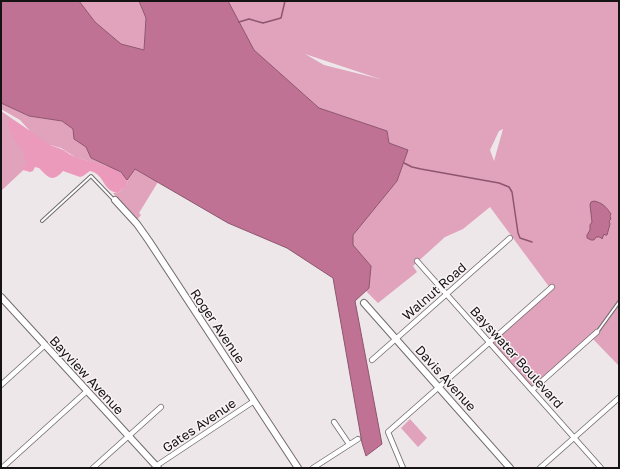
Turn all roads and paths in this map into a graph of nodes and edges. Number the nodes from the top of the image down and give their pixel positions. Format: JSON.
{"nodes":[{"id":1,"x":115,"y":200,"type":"joint"},
{"id":2,"x":42,"y":221,"type":"dead end"},
{"id":3,"x":510,"y":238,"type":"dead end"},
{"id":4,"x":417,"y":261,"type":"dead end"},
{"id":5,"x":552,"y":286,"type":"dead end"},
{"id":6,"x":447,"y":294,"type":"junction"},
{"id":7,"x":1,"y":297,"type":"edge"},
{"id":8,"x":619,"y":302,"type":"edge"},
{"id":9,"x":364,"y":303,"type":"dead end"},
{"id":10,"x":597,"y":332,"type":"joint"},
{"id":11,"x":396,"y":339,"type":"junction"},
{"id":12,"x":489,"y":342,"type":"junction"},
{"id":13,"x":45,"y":345,"type":"junction"},
{"id":14,"x":372,"y":360,"type":"dead end"},
{"id":15,"x":1,"y":385,"type":"edge"},
{"id":16,"x":439,"y":387,"type":"junction"},
{"id":17,"x":87,"y":390,"type":"junction"},
{"id":18,"x":532,"y":390,"type":"junction"},
{"id":19,"x":619,"y":398,"type":"edge"},
{"id":20,"x":254,"y":401,"type":"junction"},
{"id":21,"x":161,"y":407,"type":"dead end"},
{"id":22,"x":334,"y":422,"type":"dead end"},
{"id":23,"x":128,"y":436,"type":"junction"},
{"id":24,"x":358,"y":438,"type":"dead end"},
{"id":25,"x":574,"y":438,"type":"junction"},
{"id":26,"x":349,"y":444,"type":"junction"},
{"id":27,"x":157,"y":467,"type":"edge"},
{"id":28,"x":1,"y":468,"type":"edge"},
{"id":29,"x":93,"y":468,"type":"edge"},
{"id":30,"x":298,"y":468,"type":"edge"},
{"id":31,"x":313,"y":468,"type":"edge"},
{"id":32,"x":403,"y":468,"type":"edge"},
{"id":33,"x":510,"y":468,"type":"edge"},
{"id":34,"x":540,"y":468,"type":"edge"},
{"id":35,"x":601,"y":468,"type":"edge"}],
"edges":[{"from":1,"to":2,"type":"lane"},
{"from":1,"to":20,"type":"street","name":"Roger Avenue"},
{"from":3,"to":6,"type":"street","name":"Walnut Road"},
{"from":4,"to":6,"type":"street","name":"Bayswater Boulevard"},
{"from":5,"to":12,"type":"street"},
{"from":6,"to":11,"type":"street","name":"Walnut Road"},
{"from":6,"to":12,"type":"street","name":"Bayswater Boulevard"},
{"from":7,"to":13,"type":"street","name":"Bayview Avenue"},
{"from":8,"to":10,"type":"lane"},
{"from":9,"to":11,"type":"street","name":"Davis Avenue"},
{"from":10,"to":18,"type":"street"},
{"from":11,"to":14,"type":"street","name":"Walnut Road"},
{"from":11,"to":16,"type":"street","name":"Davis Avenue"},
{"from":12,"to":16,"type":"street"},
{"from":12,"to":18,"type":"street","name":"Bayswater Boulevard"},
{"from":13,"to":15,"type":"street"},
{"from":13,"to":17,"type":"street","name":"Bayview Avenue"},
{"from":16,"to":32,"type":"street"},
{"from":16,"to":33,"type":"street","name":"Davis Avenue"},
{"from":17,"to":23,"type":"street","name":"Bayview Avenue"},
{"from":17,"to":28,"type":"street"},
{"from":18,"to":25,"type":"street","name":"Bayswater Boulevard"},
{"from":19,"to":25,"type":"street"},
{"from":20,"to":27,"type":"street","name":"Gates Avenue"},
{"from":20,"to":30,"type":"street","name":"Roger Avenue"},
{"from":21,"to":23,"type":"street"},
{"from":22,"to":26,"type":"street"},
{"from":23,"to":27,"type":"street","name":"Bayview Avenue"},
{"from":23,"to":29,"type":"street"},
{"from":24,"to":26,"type":"street"},
{"from":25,"to":34,"type":"street"},
{"from":25,"to":35,"type":"street","name":"Bayswater Boulevard"},
{"from":26,"to":31,"type":"street"}]}
